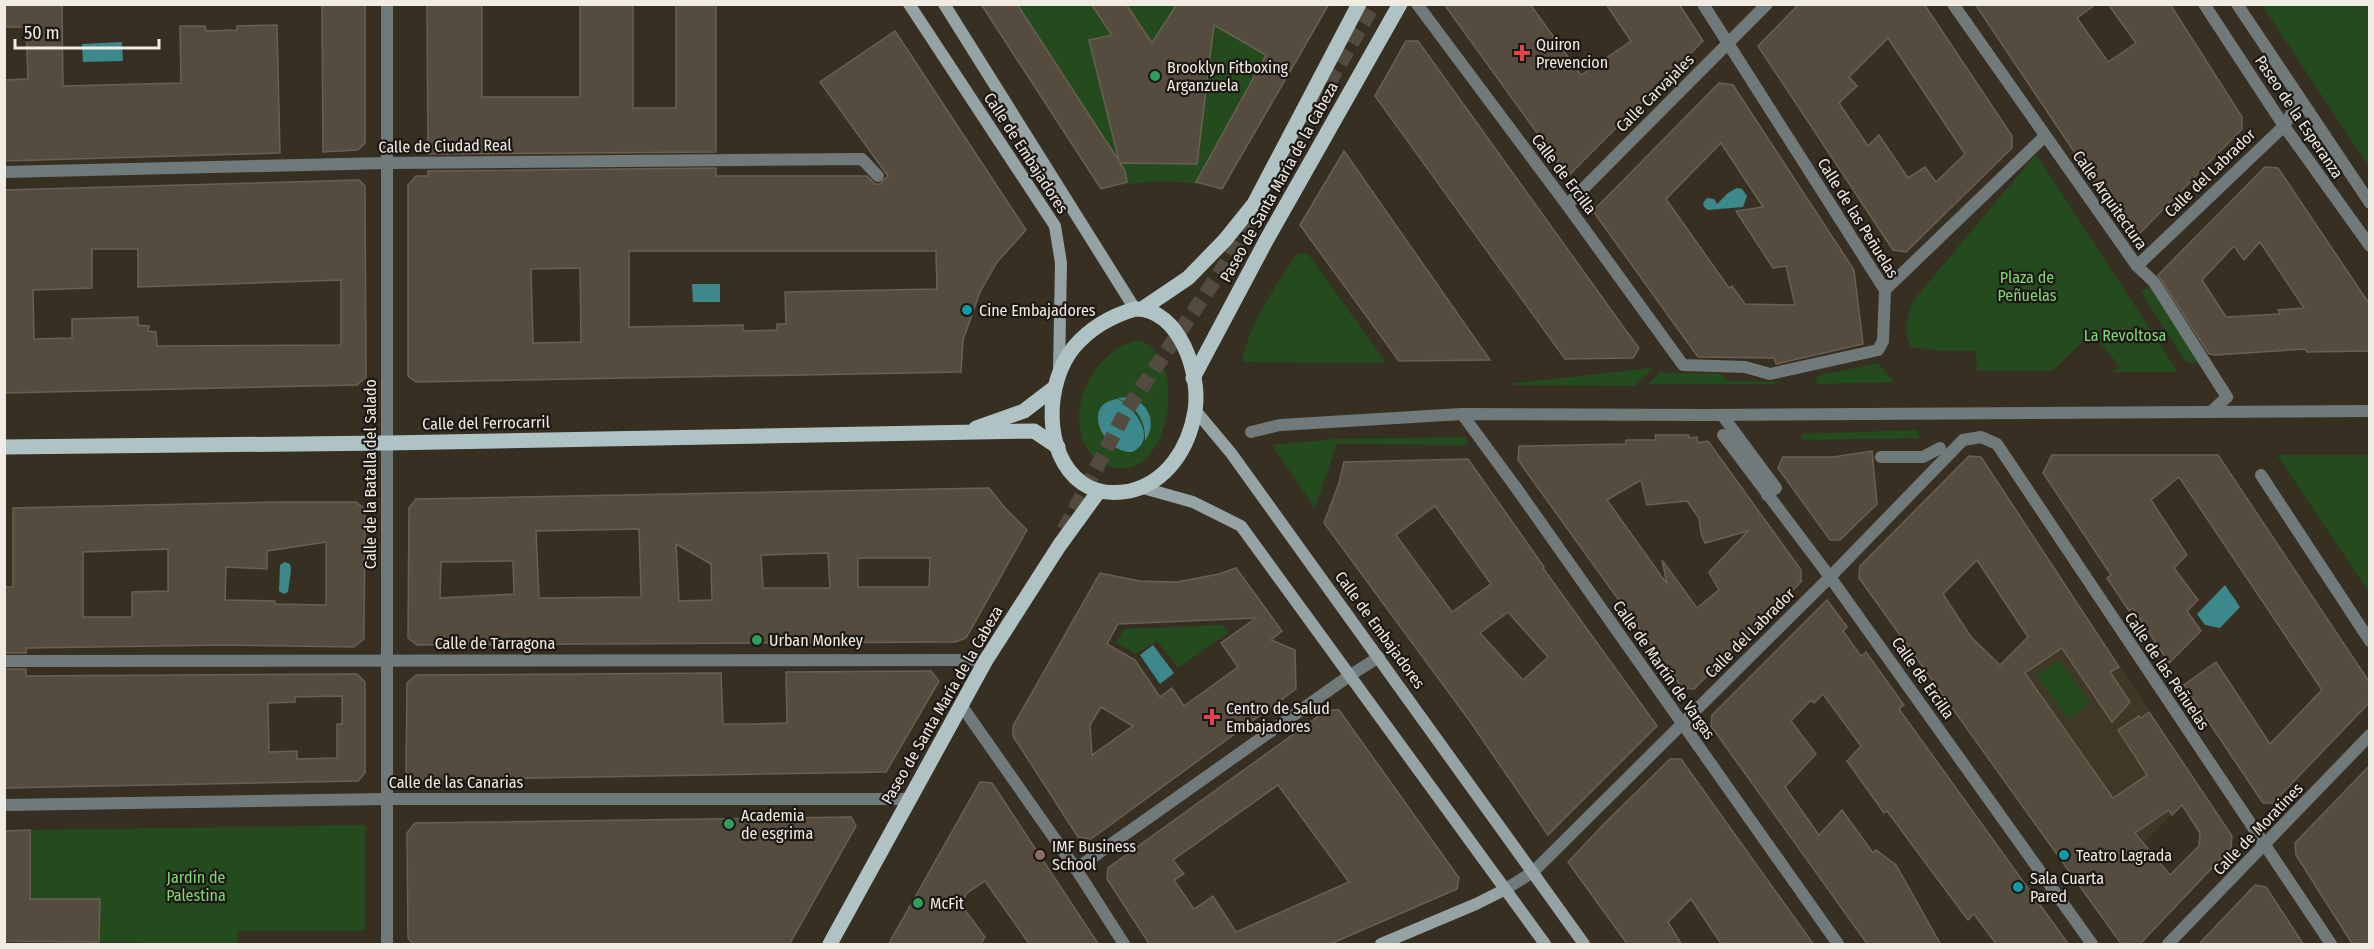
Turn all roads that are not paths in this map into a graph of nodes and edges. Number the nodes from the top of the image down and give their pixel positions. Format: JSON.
{"nodes":[{"id":1,"x":387,"y":4,"type":"edge"},
{"id":2,"x":909,"y":4,"type":"edge"},
{"id":3,"x":944,"y":4,"type":"edge"},
{"id":4,"x":1359,"y":4,"type":"edge"},
{"id":5,"x":1400,"y":4,"type":"edge"},
{"id":6,"x":1417,"y":4,"type":"edge"},
{"id":7,"x":1703,"y":4,"type":"edge"},
{"id":8,"x":1767,"y":4,"type":"edge"},
{"id":9,"x":1953,"y":4,"type":"edge"},
{"id":10,"x":2204,"y":4,"type":"edge"},
{"id":11,"x":2236,"y":4,"type":"edge"},
{"id":12,"x":1729,"y":43,"type":"junction"},
{"id":13,"x":2300,"y":99,"type":"junction"},
{"id":14,"x":2284,"y":126,"type":"junction"},
{"id":15,"x":2045,"y":136,"type":"junction"},
{"id":16,"x":387,"y":163,"type":"junction"},
{"id":17,"x":4,"y":172,"type":"edge"},
{"id":18,"x":878,"y":176,"type":"dead end"},
{"id":19,"x":2370,"y":203,"type":"edge"},
{"id":20,"x":1567,"y":205,"type":"junction"},
{"id":21,"x":2370,"y":246,"type":"edge"},
{"id":22,"x":2137,"y":266,"type":"junction"},
{"id":23,"x":1885,"y":290,"type":"junction"},
{"id":24,"x":1138,"y":309,"type":"junction"},
{"id":25,"x":1683,"y":365,"type":"joint"},
{"id":26,"x":1193,"y":378,"type":"junction"},
{"id":27,"x":1057,"y":381,"type":"junction"},
{"id":28,"x":1195,"y":410,"type":"junction"},
{"id":29,"x":2370,"y":411,"type":"edge"},
{"id":30,"x":2211,"y":412,"type":"junction"},
{"id":31,"x":1462,"y":414,"type":"junction"},
{"id":32,"x":1722,"y":415,"type":"junction"},
{"id":33,"x":968,"y":432,"type":"junction"},
{"id":34,"x":1251,"y":432,"type":"dead end"},
{"id":35,"x":1723,"y":435,"type":"dead end"},
{"id":36,"x":1963,"y":440,"type":"joint"},
{"id":37,"x":387,"y":443,"type":"junction"},
{"id":38,"x":4,"y":447,"type":"edge"},
{"id":39,"x":1058,"y":447,"type":"junction"},
{"id":40,"x":1940,"y":448,"type":"dead end"},
{"id":41,"x":1881,"y":457,"type":"dead end"},
{"id":42,"x":2261,"y":475,"type":"dead end"},
{"id":43,"x":1143,"y":488,"type":"junction"},
{"id":44,"x":1099,"y":491,"type":"junction"},
{"id":45,"x":1767,"y":495,"type":"junction"},
{"id":46,"x":1830,"y":576,"type":"junction"},
{"id":47,"x":2370,"y":641,"type":"edge"},
{"id":48,"x":1379,"y":657,"type":"junction"},
{"id":49,"x":386,"y":660,"type":"junction"},
{"id":50,"x":986,"y":660,"type":"junction"},
{"id":51,"x":4,"y":661,"type":"edge"},
{"id":52,"x":1349,"y":676,"type":"junction"},
{"id":53,"x":961,"y":705,"type":"junction"},
{"id":54,"x":1682,"y":725,"type":"junction"},
{"id":55,"x":2370,"y":735,"type":"edge"},
{"id":56,"x":387,"y":798,"type":"junction"},
{"id":57,"x":908,"y":799,"type":"junction"},
{"id":58,"x":4,"y":806,"type":"edge"},
{"id":59,"x":2264,"y":846,"type":"junction"},
{"id":60,"x":1076,"y":869,"type":"junction"},
{"id":61,"x":1533,"y":872,"type":"junction"},
{"id":62,"x":1504,"y":890,"type":"junction"},
{"id":63,"x":387,"y":945,"type":"edge"},
{"id":64,"x":830,"y":945,"type":"edge"},
{"id":65,"x":1124,"y":945,"type":"edge"},
{"id":66,"x":1380,"y":945,"type":"edge"},
{"id":67,"x":1545,"y":945,"type":"edge"},
{"id":68,"x":1584,"y":945,"type":"edge"},
{"id":69,"x":1838,"y":945,"type":"edge"},
{"id":70,"x":2092,"y":945,"type":"edge"},
{"id":71,"x":2168,"y":945,"type":"edge"},
{"id":72,"x":2331,"y":945,"type":"edge"}],
"edges":[{"from":1,"to":16,"type":"street","name":"Calle de la Batalla del Salado"},
{"from":2,"to":27,"type":"main road","name":"Calle de Embajadores"},
{"from":3,"to":24,"type":"main road","name":"Calle de Embajadores"},
{"from":4,"to":24,"type":"main road","name":"Paseo de Santa María de la Cabeza"},
{"from":5,"to":26,"type":"main road","name":"Paseo de Santa María de la Cabeza"},
{"from":6,"to":20,"type":"street","name":"Calle de Ercilla"},
{"from":7,"to":12,"type":"street","name":"Calle de las Peñuelas"},
{"from":8,"to":12,"type":"street","name":"Calle Carvajales"},
{"from":9,"to":15,"type":"street","name":"Calle Arquitectura"},
{"from":10,"to":14,"type":"street","name":"Paseo de la Esperanza"},
{"from":11,"to":13,"type":"street","name":"Paseo de la Esperanza"},
{"from":12,"to":20,"type":"street","name":"Calle Carvajales"},
{"from":12,"to":23,"type":"street","name":"Calle de las Peñuelas"},
{"from":13,"to":14,"type":"street","name":"Calle del Labrador"},
{"from":13,"to":19,"type":"street","name":"Paseo de la Esperanza"},
{"from":14,"to":21,"type":"street","name":"Paseo de la Esperanza"},
{"from":14,"to":22,"type":"street","name":"Calle del Labrador"},
{"from":15,"to":22,"type":"street","name":"Calle Arquitectura"},
{"from":15,"to":23,"type":"street"},
{"from":16,"to":17,"type":"street","name":"Calle de Ciudad Real"},
{"from":16,"to":18,"type":"street","name":"Calle de Ciudad Real"},
{"from":16,"to":37,"type":"street","name":"Calle de la Batalla del Salado"},
{"from":20,"to":25,"type":"street","name":"Calle de Ercilla"},
{"from":22,"to":30,"type":"street","name":"Calle Arquitectura"},
{"from":23,"to":25,"type":"street","name":"Calle de las Peñuelas"},
{"from":24,"to":26,"type":"main road"},
{"from":24,"to":27,"type":"main road"},
{"from":26,"to":28,"type":"main road"},
{"from":27,"to":33,"type":"main road","name":"Calle del Ferrocarril"},
{"from":27,"to":39,"type":"main road"},
{"from":28,"to":43,"type":"main road"},
{"from":28,"to":48,"type":"main road","name":"Calle de Embajadores"},
{"from":29,"to":30,"type":"street"},
{"from":30,"to":32,"type":"street"},
{"from":31,"to":32,"type":"street"},
{"from":31,"to":34,"type":"street"},
{"from":31,"to":54,"type":"street","name":"Calle de Martín de Vargas"},
{"from":32,"to":45,"type":"street"},
{"from":33,"to":37,"type":"main road","name":"Calle del Ferrocarril"},
{"from":33,"to":39,"type":"main road","name":"Calle del Ferrocarril"},
{"from":35,"to":45,"type":"street","name":"Calle de Ercilla"},
{"from":36,"to":46,"type":"street","name":"Calle del Labrador"},
{"from":36,"to":59,"type":"street","name":"Calle de las Peñuelas"},
{"from":37,"to":38,"type":"main road","name":"Calle del Ferrocarril"},
{"from":37,"to":49,"type":"street","name":"Calle de la Batalla del Salado"},
{"from":39,"to":44,"type":"main road"},
{"from":40,"to":41,"type":"street"},
{"from":42,"to":47,"type":"street"},
{"from":43,"to":44,"type":"main road"},
{"from":43,"to":52,"type":"main road"},
{"from":44,"to":50,"type":"main road","name":"Paseo de Santa María de la Cabeza"},
{"from":45,"to":46,"type":"street","name":"Calle de Ercilla"},
{"from":46,"to":54,"type":"street","name":"Calle del Labrador"},
{"from":46,"to":70,"type":"street","name":"Calle de Ercilla"},
{"from":48,"to":52,"type":"street"},
{"from":48,"to":61,"type":"main road","name":"Calle de Embajadores"},
{"from":49,"to":50,"type":"street","name":"Calle de Tarragona"},
{"from":49,"to":51,"type":"street","name":"Calle de Tarragona"},
{"from":49,"to":56,"type":"street","name":"Calle de la Batalla del Salado"},
{"from":50,"to":53,"type":"main road","name":"Paseo de Santa María de la Cabeza"},
{"from":52,"to":60,"type":"street"},
{"from":52,"to":62,"type":"main road"},
{"from":53,"to":57,"type":"main road","name":"Paseo de Santa María de la Cabeza"},
{"from":53,"to":60,"type":"street"},
{"from":54,"to":61,"type":"street","name":"Calle del Labrador"},
{"from":54,"to":69,"type":"street","name":"Calle de Martín de Vargas"},
{"from":55,"to":59,"type":"street","name":"Calle de Moratines"},
{"from":56,"to":57,"type":"street","name":"Calle de las Canarias"},
{"from":56,"to":58,"type":"street","name":"Calle de las Canarias"},
{"from":56,"to":63,"type":"street","name":"Calle de la Batalla del Salado"},
{"from":57,"to":64,"type":"main road","name":"Paseo de Santa María de la Cabeza"},
{"from":59,"to":71,"type":"street","name":"Calle de Moratines"},
{"from":59,"to":72,"type":"street","name":"Calle de las Peñuelas"},
{"from":60,"to":65,"type":"street"},
{"from":61,"to":62,"type":"street"},
{"from":61,"to":68,"type":"main road","name":"Calle de Embajadores"},
{"from":62,"to":66,"type":"main road"},
{"from":62,"to":67,"type":"main road"}]}
